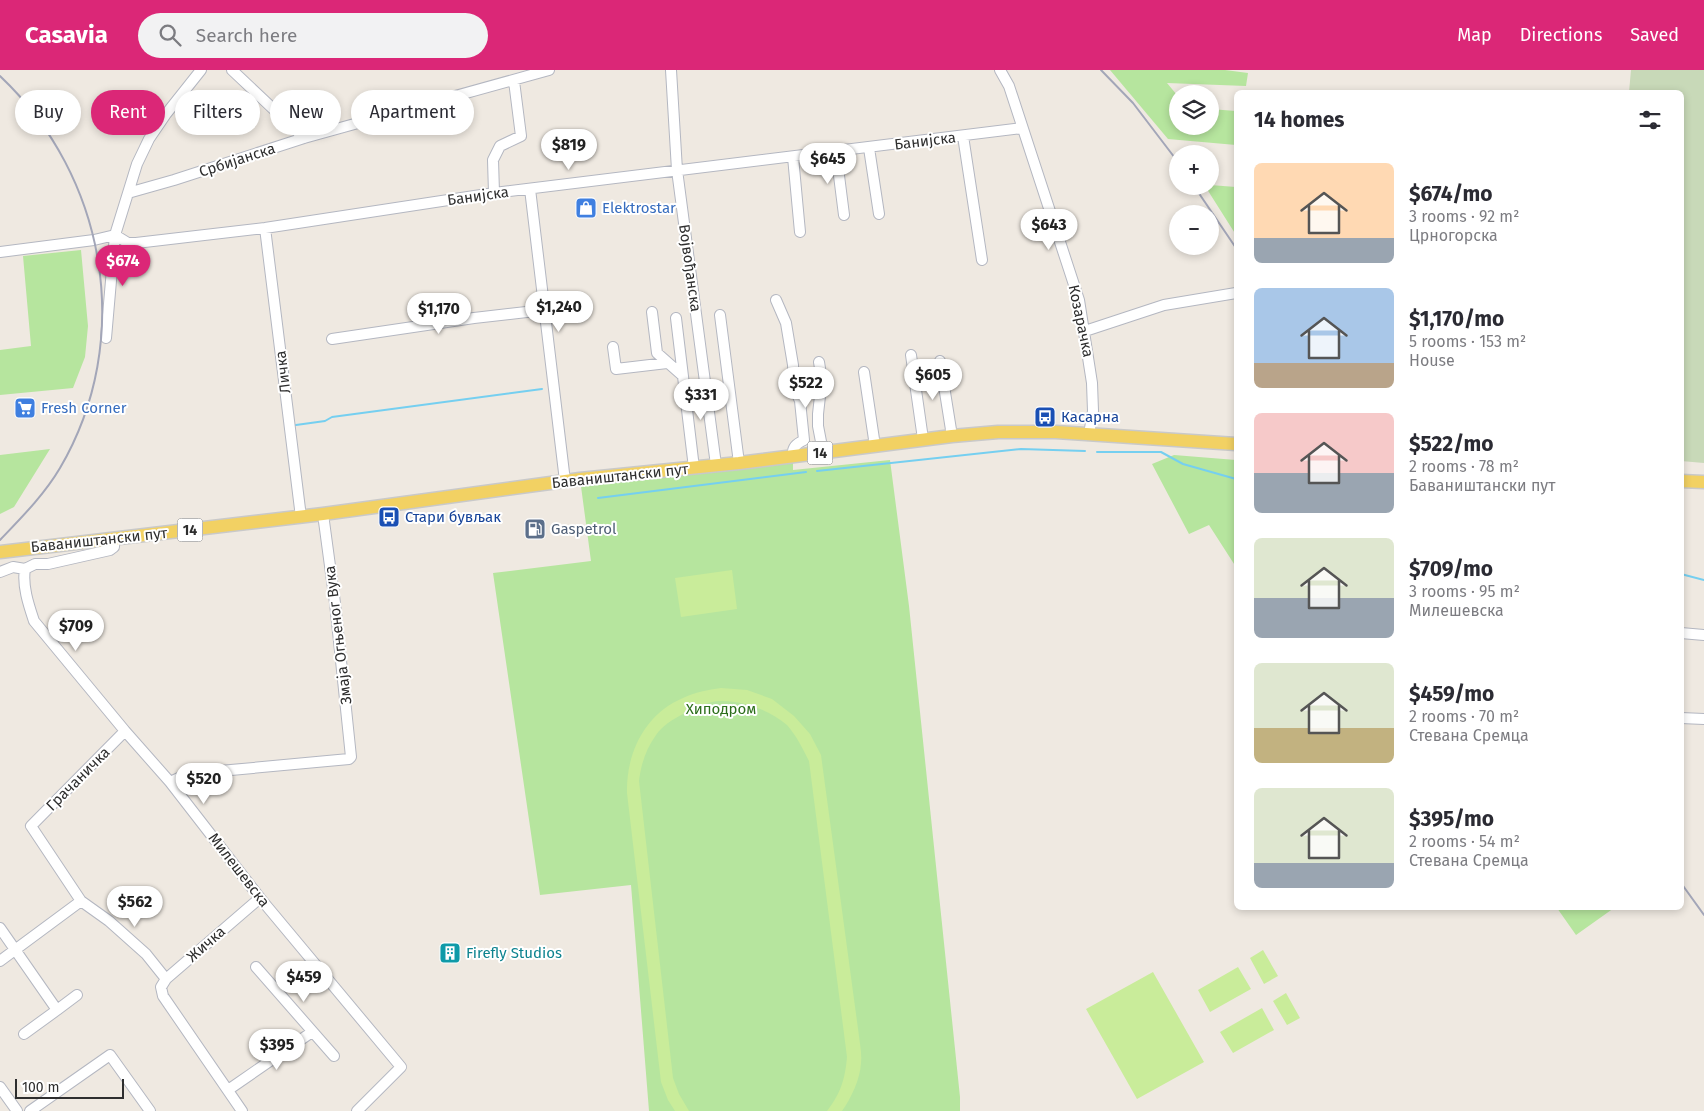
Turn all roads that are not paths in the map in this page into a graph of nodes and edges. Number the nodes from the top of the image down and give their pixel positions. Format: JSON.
{"nodes":[{"id":1,"x":201,"y":70,"type":"edge"},
{"id":2,"x":232,"y":70,"type":"edge"},
{"id":3,"x":549,"y":70,"type":"edge"},
{"id":4,"x":671,"y":70,"type":"edge"},
{"id":5,"x":1000,"y":70,"type":"edge"},
{"id":6,"x":514,"y":81,"type":"junction"},
{"id":7,"x":1022,"y":128,"type":"junction"},
{"id":8,"x":963,"y":136,"type":"junction"},
{"id":9,"x":304,"y":138,"type":"junction"},
{"id":10,"x":869,"y":148,"type":"junction"},
{"id":11,"x":836,"y":152,"type":"junction"},
{"id":12,"x":793,"y":158,"type":"junction"},
{"id":13,"x":677,"y":170,"type":"junction"},
{"id":14,"x":530,"y":188,"type":"junction"},
{"id":15,"x":128,"y":193,"type":"junction"},
{"id":16,"x":494,"y":193,"type":"junction"},
{"id":17,"x":879,"y":214,"type":"dead end"},
{"id":18,"x":844,"y":215,"type":"dead end"},
{"id":19,"x":265,"y":228,"type":"junction"},
{"id":20,"x":800,"y":232,"type":"dead end"},
{"id":21,"x":115,"y":235,"type":"junction"},
{"id":22,"x":0,"y":252,"type":"edge"},
{"id":23,"x":982,"y":260,"type":"dead end"},
{"id":24,"x":1234,"y":293,"type":"edge"},
{"id":25,"x":776,"y":300,"type":"dead end"},
{"id":26,"x":544,"y":310,"type":"junction"},
{"id":27,"x":652,"y":312,"type":"dead end"},
{"id":28,"x":720,"y":315,"type":"dead end"},
{"id":29,"x":676,"y":318,"type":"dead end"},
{"id":30,"x":1085,"y":330,"type":"junction"},
{"id":31,"x":106,"y":338,"type":"dead end"},
{"id":32,"x":332,"y":339,"type":"dead end"},
{"id":33,"x":613,"y":347,"type":"dead end"},
{"id":34,"x":911,"y":356,"type":"dead end"},
{"id":35,"x":940,"y":361,"type":"dead end"},
{"id":36,"x":667,"y":362,"type":"junction"},
{"id":37,"x":819,"y":362,"type":"dead end"},
{"id":38,"x":864,"y":372,"type":"dead end"},
{"id":39,"x":683,"y":376,"type":"junction"},
{"id":40,"x":1089,"y":434,"type":"junction"},
{"id":41,"x":952,"y":436,"type":"junction"},
{"id":42,"x":923,"y":440,"type":"junction"},
{"id":43,"x":1234,"y":444,"type":"edge"},
{"id":44,"x":875,"y":446,"type":"junction"},
{"id":45,"x":823,"y":452,"type":"junction"},
{"id":46,"x":793,"y":456,"type":"junction"},
{"id":47,"x":739,"y":463,"type":"junction"},
{"id":48,"x":716,"y":465,"type":"junction"},
{"id":49,"x":694,"y":468,"type":"junction"},
{"id":50,"x":1684,"y":480,"type":"edge"},
{"id":51,"x":564,"y":481,"type":"junction"},
{"id":52,"x":1704,"y":482,"type":"edge"},
{"id":53,"x":323,"y":514,"type":"junction"},
{"id":54,"x":301,"y":517,"type":"junction"},
{"id":55,"x":114,"y":538,"type":"junction"},
{"id":56,"x":2,"y":551,"type":"edge"},
{"id":57,"x":25,"y":570,"type":"junction"},
{"id":58,"x":0,"y":572,"type":"edge"},
{"id":59,"x":1684,"y":633,"type":"edge"},
{"id":60,"x":1704,"y":635,"type":"edge"},
{"id":61,"x":1684,"y":718,"type":"edge"},
{"id":62,"x":1704,"y":719,"type":"edge"},
{"id":63,"x":125,"y":731,"type":"junction"},
{"id":64,"x":170,"y":782,"type":"junction"},
{"id":65,"x":260,"y":898,"type":"junction"},
{"id":66,"x":81,"y":901,"type":"junction"},
{"id":67,"x":0,"y":928,"type":"edge"},
{"id":68,"x":15,"y":950,"type":"junction"},
{"id":69,"x":0,"y":961,"type":"edge"},
{"id":70,"x":256,"y":967,"type":"dead end"},
{"id":71,"x":166,"y":979,"type":"junction"},
{"id":72,"x":76,"y":996,"type":"dead end"},
{"id":73,"x":57,"y":1010,"type":"junction"},
{"id":74,"x":312,"y":1032,"type":"junction"},
{"id":75,"x":24,"y":1034,"type":"dead end"},
{"id":76,"x":334,"y":1056,"type":"dead end"},
{"id":77,"x":0,"y":1087,"type":"edge"},
{"id":78,"x":228,"y":1090,"type":"junction"},
{"id":79,"x":17,"y":1111,"type":"edge"},
{"id":80,"x":30,"y":1111,"type":"edge"},
{"id":81,"x":150,"y":1111,"type":"edge"},
{"id":82,"x":242,"y":1111,"type":"edge"},
{"id":83,"x":358,"y":1111,"type":"edge"}],
"edges":[{"from":1,"to":15,"type":"street"},
{"from":2,"to":9,"type":"street"},
{"from":3,"to":6,"type":"street","name":"Србијанска"},
{"from":4,"to":13,"type":"street","name":"Војвођанска"},
{"from":5,"to":7,"type":"street","name":"Козарачка"},
{"from":6,"to":9,"type":"street","name":"Србијанска"},
{"from":6,"to":16,"type":"street"},
{"from":7,"to":8,"type":"street","name":"Банијска"},
{"from":7,"to":30,"type":"street","name":"Козарачка"},
{"from":8,"to":10,"type":"street","name":"Банијска"},
{"from":8,"to":23,"type":"street","name":"Банијска"},
{"from":9,"to":15,"type":"street","name":"Србијанска"},
{"from":10,"to":11,"type":"street","name":"Банијска"},
{"from":10,"to":17,"type":"street"},
{"from":11,"to":12,"type":"street","name":"Банијска"},
{"from":11,"to":18,"type":"street"},
{"from":12,"to":13,"type":"street","name":"Банијска"},
{"from":12,"to":20,"type":"street"},
{"from":13,"to":14,"type":"street","name":"Банијска"},
{"from":13,"to":48,"type":"street","name":"Војвођанска"},
{"from":14,"to":16,"type":"street","name":"Банијска"},
{"from":14,"to":26,"type":"street"},
{"from":15,"to":21,"type":"street"},
{"from":16,"to":19,"type":"street","name":"Банијска"},
{"from":19,"to":21,"type":"street","name":"Банијска"},
{"from":19,"to":54,"type":"street","name":"Личка"},
{"from":21,"to":22,"type":"street"},
{"from":21,"to":31,"type":"street"},
{"from":24,"to":30,"type":"street"},
{"from":25,"to":46,"type":"street"},
{"from":26,"to":32,"type":"street"},
{"from":26,"to":51,"type":"street"},
{"from":27,"to":36,"type":"street"},
{"from":28,"to":47,"type":"street"},
{"from":29,"to":39,"type":"street"},
{"from":30,"to":40,"type":"street","name":"Козарачка"},
{"from":33,"to":36,"type":"street"},
{"from":34,"to":42,"type":"street"},
{"from":35,"to":41,"type":"street"},
{"from":36,"to":39,"type":"street"},
{"from":37,"to":45,"type":"street"},
{"from":38,"to":44,"type":"street"},
{"from":39,"to":49,"type":"street"},
{"from":40,"to":41,"type":"main road","name":"Баваништански пут","number":"14"},
{"from":40,"to":43,"type":"main road","name":"Баваништански пут","number":"14"},
{"from":41,"to":42,"type":"main road","name":"Баваништански пут","number":"14"},
{"from":42,"to":44,"type":"main road","name":"Баваништански пут","number":"14"},
{"from":44,"to":45,"type":"main road","name":"Баваништански пут","number":"14"},
{"from":45,"to":46,"type":"main road","name":"Баваништански пут","number":"14"},
{"from":46,"to":47,"type":"main road","name":"Баваништански пут","number":"14"},
{"from":47,"to":48,"type":"main road","name":"Баваништански пут","number":"14"},
{"from":48,"to":49,"type":"main road","name":"Баваништански пут","number":"14"},
{"from":49,"to":51,"type":"main road","name":"Баваништански пут","number":"14"},
{"from":50,"to":52,"type":"main road"},
{"from":51,"to":53,"type":"main road","name":"Баваништански пут","number":"14"},
{"from":53,"to":54,"type":"main road","name":"Баваништански пут","number":"14"},
{"from":53,"to":64,"type":"street","name":"Змаја Огњеног Вука"},
{"from":54,"to":55,"type":"main road","name":"Баваништански пут","number":"14"},
{"from":55,"to":56,"type":"main road","name":"Баваништански пут","number":"14"},
{"from":55,"to":57,"type":"street"},
{"from":57,"to":58,"type":"street"},
{"from":57,"to":63,"type":"street","name":"Милешевска"},
{"from":59,"to":60,"type":"street"},
{"from":61,"to":62,"type":"street"},
{"from":63,"to":64,"type":"street","name":"Милешевска"},
{"from":63,"to":66,"type":"street","name":"Грачаничка"},
{"from":64,"to":65,"type":"street","name":"Милешевска"},
{"from":65,"to":71,"type":"street","name":"Жичка"},
{"from":65,"to":83,"type":"street","name":"Милешевска"},
{"from":66,"to":68,"type":"street"},
{"from":66,"to":71,"type":"street"},
{"from":67,"to":68,"type":"street"},
{"from":68,"to":69,"type":"street"},
{"from":68,"to":73,"type":"street"},
{"from":70,"to":74,"type":"street"},
{"from":71,"to":78,"type":"street"},
{"from":72,"to":73,"type":"street"},
{"from":73,"to":75,"type":"street"},
{"from":74,"to":76,"type":"street"},
{"from":74,"to":78,"type":"street"},
{"from":77,"to":79,"type":"street"},
{"from":78,"to":82,"type":"street"},
{"from":80,"to":81,"type":"street"}]}
